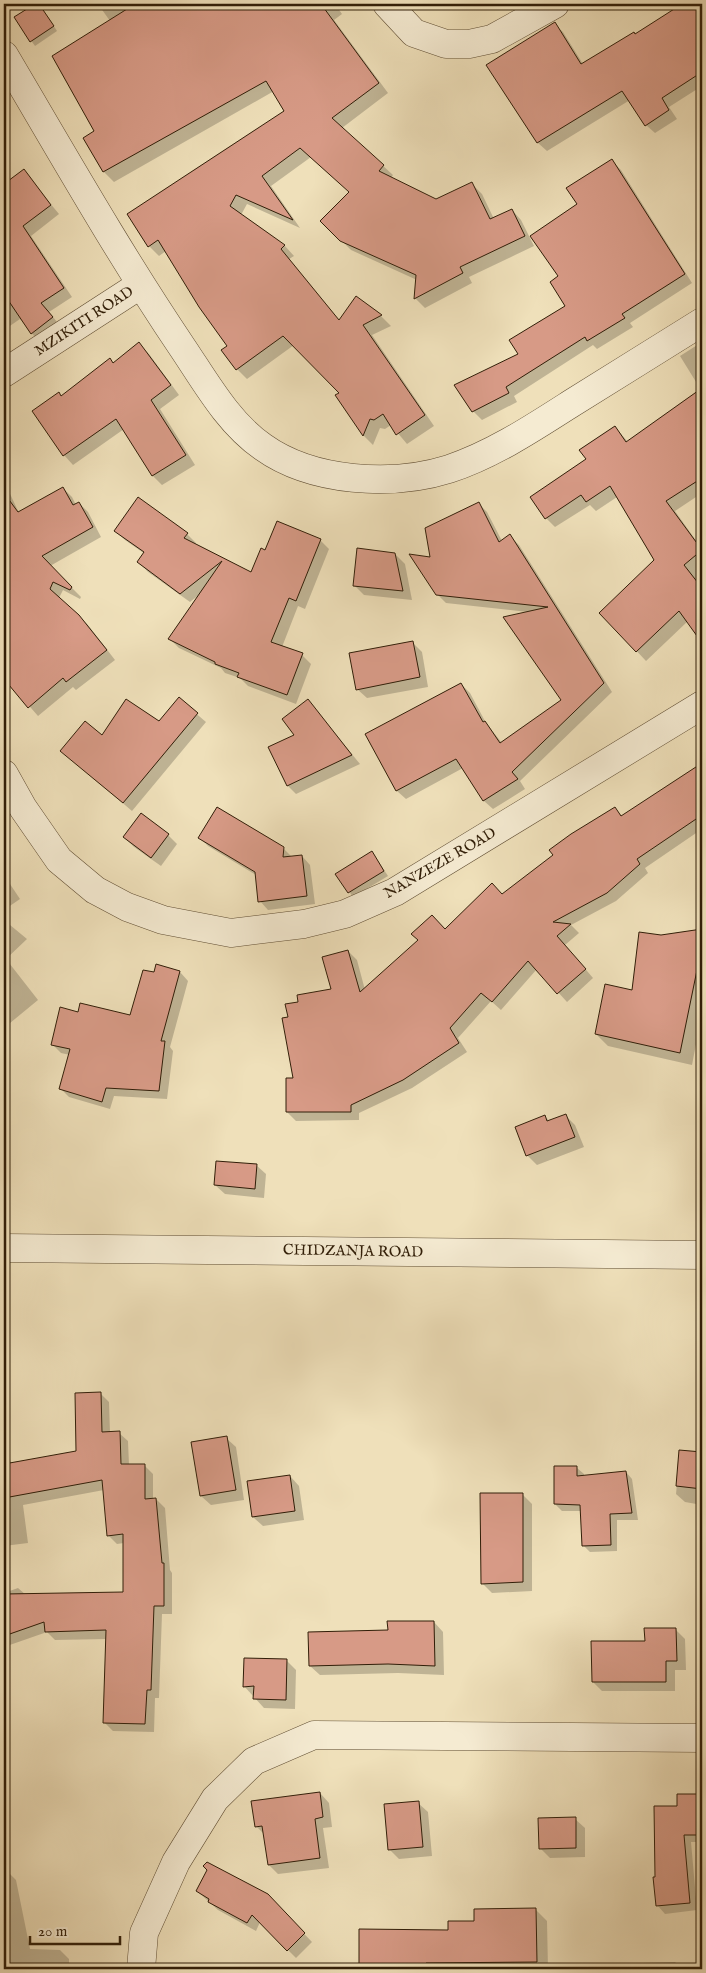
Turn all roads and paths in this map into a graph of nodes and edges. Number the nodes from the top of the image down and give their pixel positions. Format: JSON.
{"nodes":[{"id":1,"x":388,"y":4,"type":"edge"},
{"id":2,"x":554,"y":4,"type":"edge"},
{"id":3,"x":4,"y":54,"type":"edge"},
{"id":4,"x":140,"y":285,"type":"junction"},
{"id":5,"x":702,"y":322,"type":"edge"},
{"id":6,"x":4,"y":373,"type":"edge"},
{"id":7,"x":702,"y":705,"type":"edge"},
{"id":8,"x":4,"y":774,"type":"edge"},
{"id":9,"x":4,"y":1248,"type":"edge"},
{"id":10,"x":702,"y":1255,"type":"edge"},
{"id":11,"x":702,"y":1738,"type":"edge"},
{"id":12,"x":141,"y":1969,"type":"edge"}],
"edges":[{"from":1,"to":2,"type":"street"},
{"from":3,"to":4,"type":"street"},
{"from":4,"to":5,"type":"street"},
{"from":4,"to":6,"type":"street","name":"MZIKITI ROAD"},
{"from":7,"to":8,"type":"street","name":"NANZEZE ROAD"},
{"from":9,"to":10,"type":"street","name":"CHIDZANJA ROAD"},
{"from":11,"to":12,"type":"street"}]}
